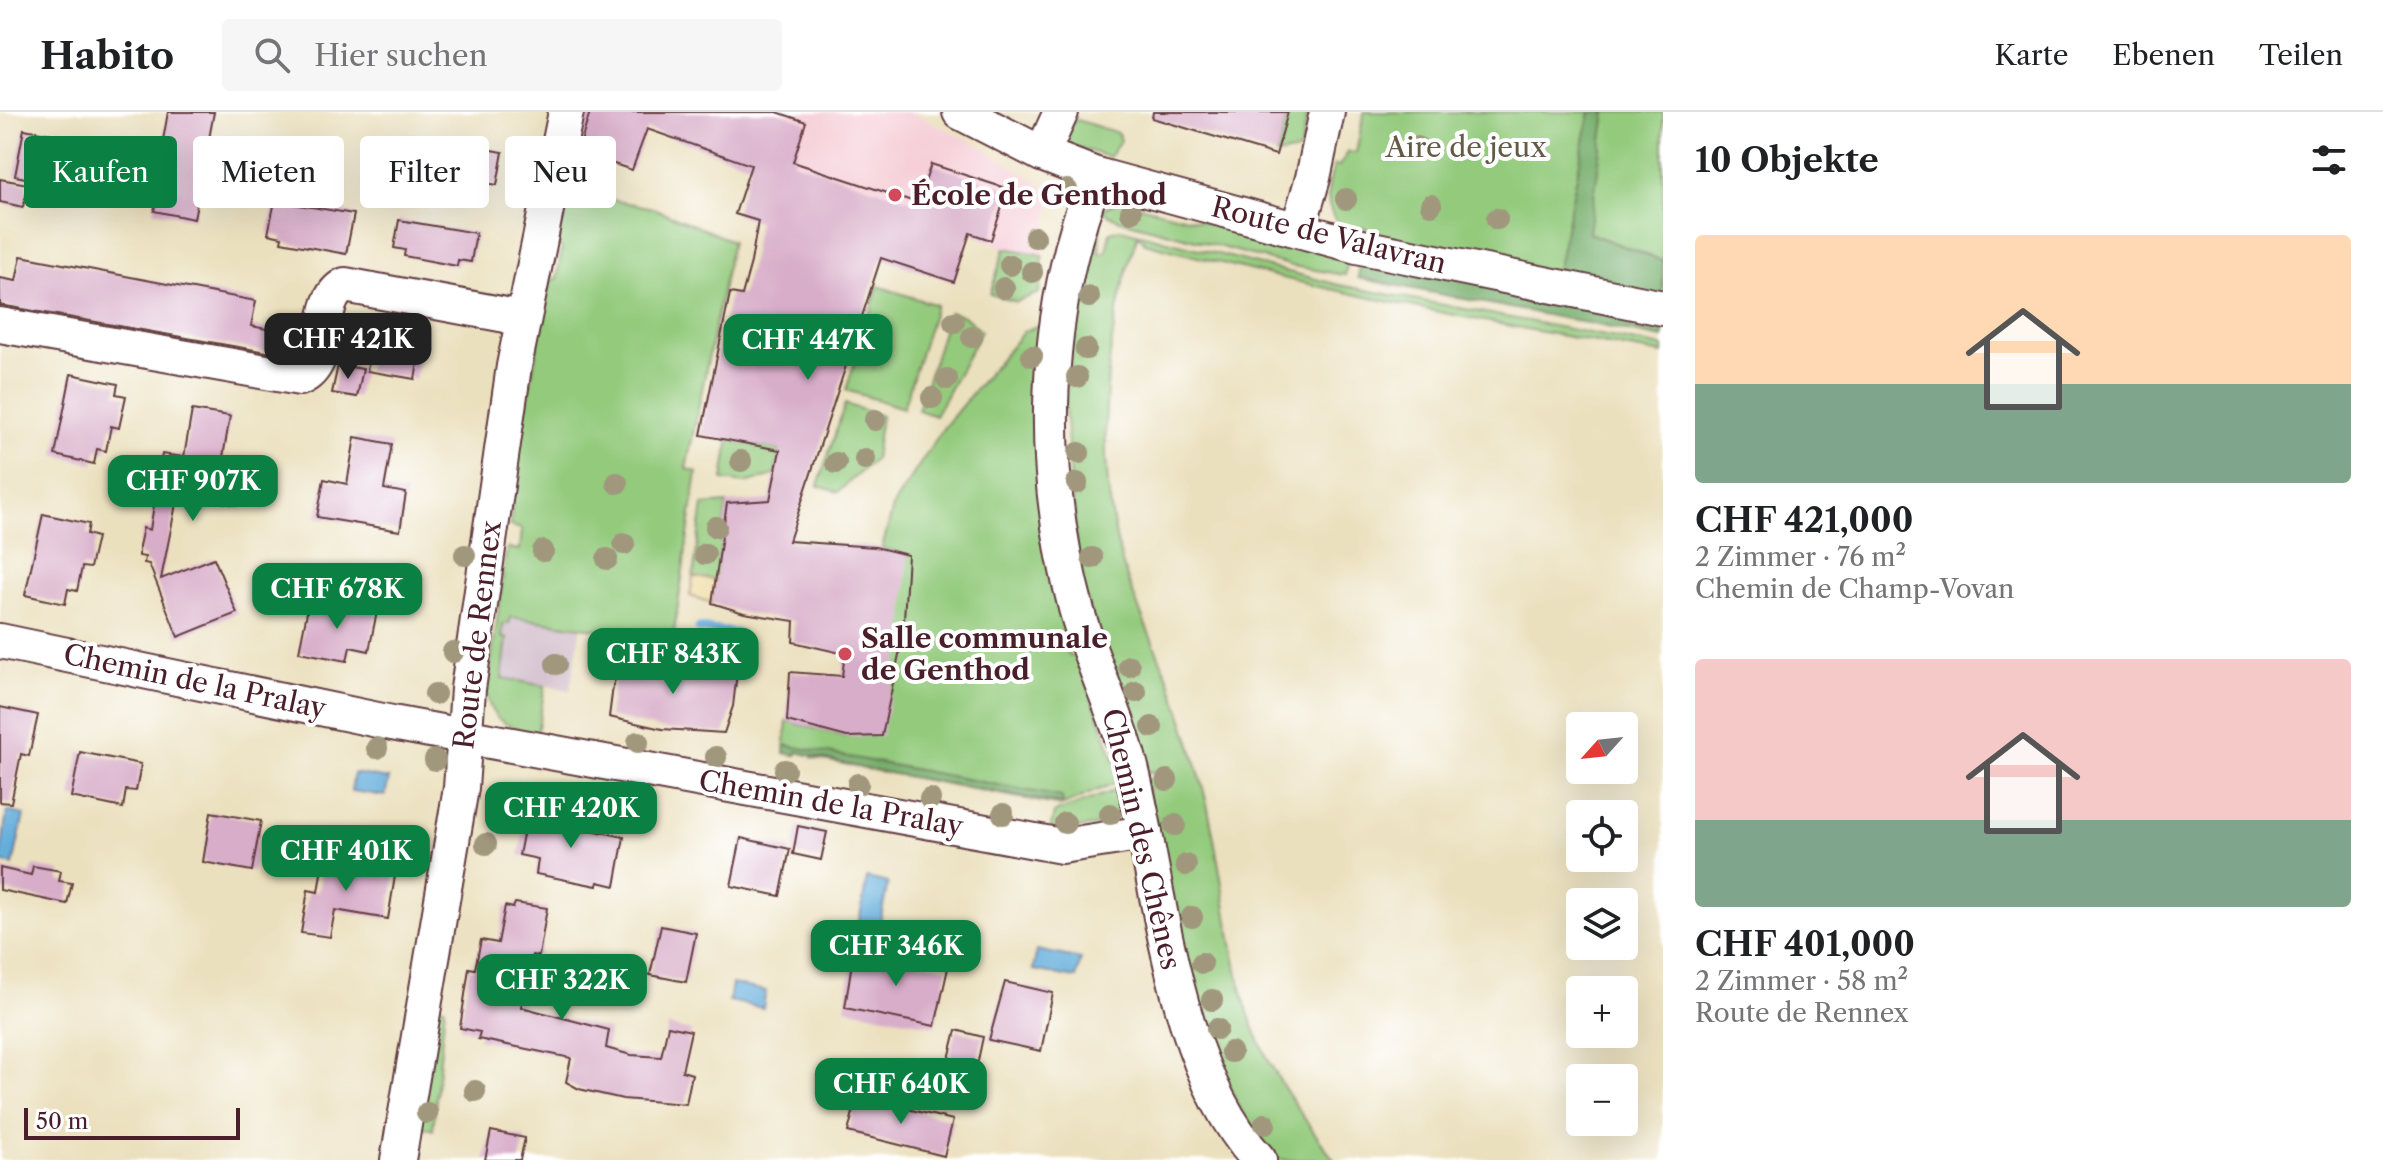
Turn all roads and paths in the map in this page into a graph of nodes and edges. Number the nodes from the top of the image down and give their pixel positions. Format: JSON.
{"nodes":[{"id":1,"x":566,"y":112,"type":"edge"},
{"id":2,"x":960,"y":112,"type":"edge"},
{"id":3,"x":1061,"y":112,"type":"edge"},
{"id":4,"x":1327,"y":112,"type":"edge"},
{"id":5,"x":1042,"y":154,"type":"junction"},
{"id":6,"x":1096,"y":175,"type":"junction"},
{"id":7,"x":1298,"y":229,"type":"junction"},
{"id":8,"x":1663,"y":308,"type":"edge"},
{"id":9,"x":522,"y":318,"type":"junction"},
{"id":10,"x":0,"y":325,"type":"edge"},
{"id":11,"x":0,"y":641,"type":"edge"},
{"id":12,"x":465,"y":735,"type":"junction"},
{"id":13,"x":1145,"y":833,"type":"junction"},
{"id":14,"x":398,"y":1160,"type":"edge"},
{"id":15,"x":1259,"y":1160,"type":"edge"}],
"edges":[{"from":1,"to":9,"type":"street","name":"Route de Rennex"},
{"from":2,"to":5,"type":"street","name":"Route de Valavran"},
{"from":3,"to":5,"type":"street"},
{"from":4,"to":7,"type":"street"},
{"from":5,"to":6,"type":"street","name":"Route de Valavran"},
{"from":6,"to":7,"type":"street","name":"Route de Valavran"},
{"from":6,"to":13,"type":"street","name":"Chemin des Chênes"},
{"from":7,"to":8,"type":"street","name":"Route de Valavran"},
{"from":9,"to":10,"type":"street"},
{"from":9,"to":12,"type":"street","name":"Route de Rennex"},
{"from":11,"to":12,"type":"street","name":"Chemin de la Pralay"},
{"from":12,"to":13,"type":"street","name":"Chemin de la Pralay"},
{"from":12,"to":14,"type":"street","name":"Route de Rennex"},
{"from":13,"to":15,"type":"street","name":"Chemin des Chênes"}]}
